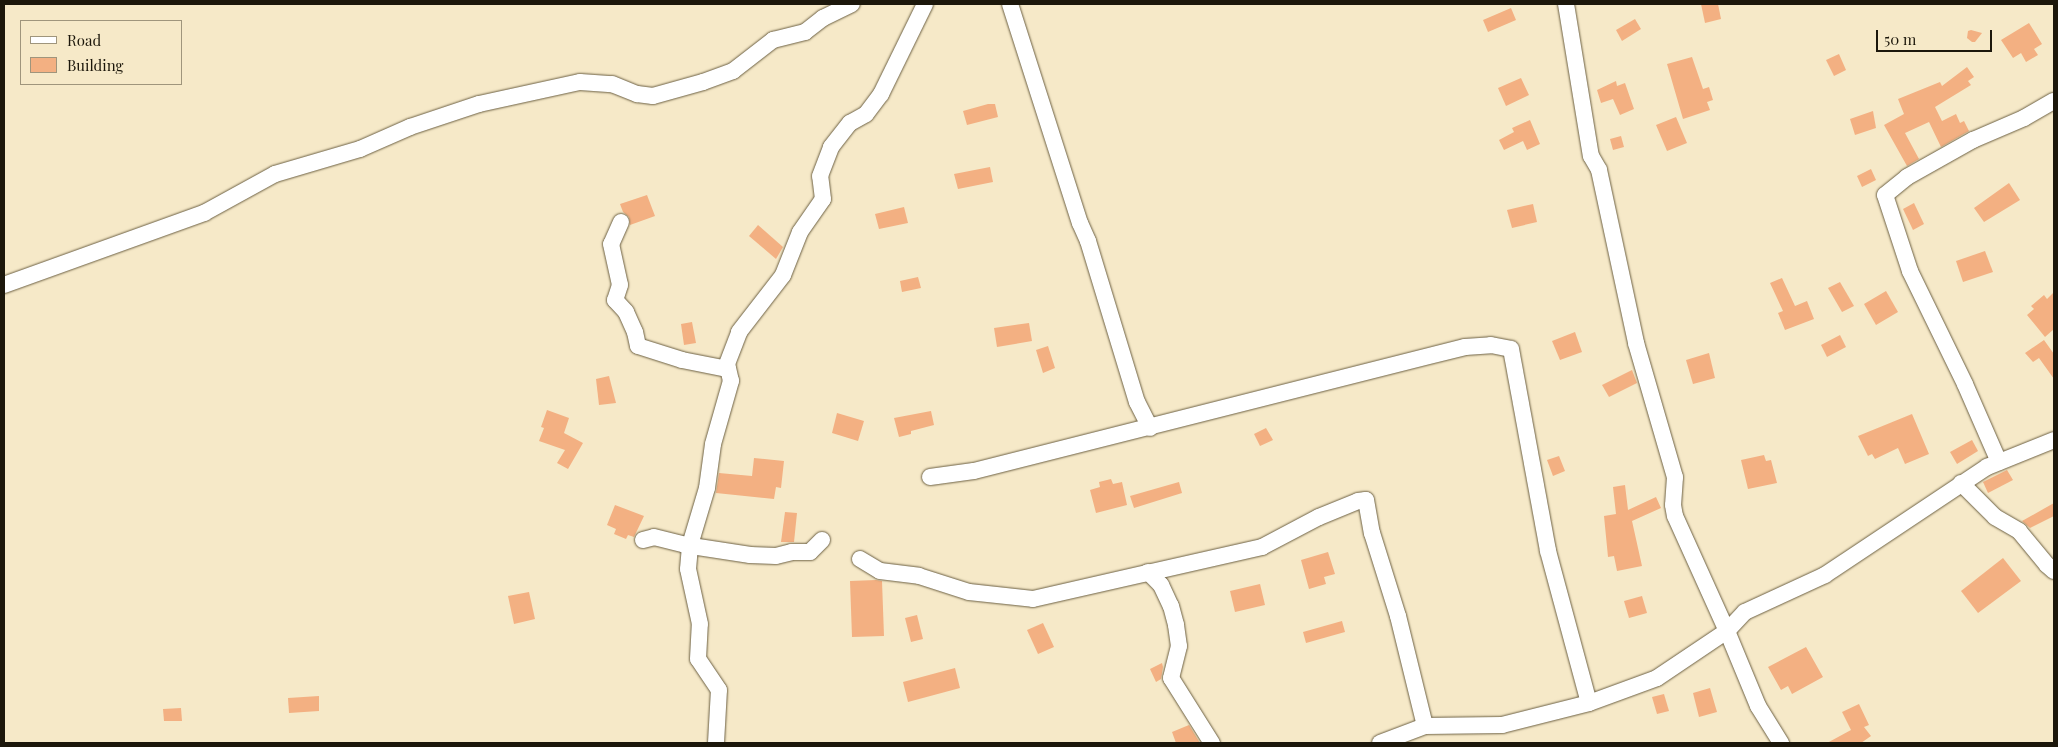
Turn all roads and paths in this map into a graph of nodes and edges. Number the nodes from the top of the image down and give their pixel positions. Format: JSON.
{"nodes":[{"id":1,"x":852,"y":4,"type":"edge"},
{"id":2,"x":925,"y":4,"type":"edge"},
{"id":3,"x":1010,"y":4,"type":"edge"},
{"id":4,"x":1566,"y":4,"type":"edge"},
{"id":5,"x":2054,"y":101,"type":"edge"},
{"id":6,"x":620,"y":222,"type":"dead end"},
{"id":7,"x":4,"y":285,"type":"edge"},
{"id":8,"x":728,"y":369,"type":"junction"},
{"id":9,"x":1150,"y":428,"type":"junction"},
{"id":10,"x":2054,"y":440,"type":"edge"},
{"id":11,"x":1999,"y":462,"type":"junction"},
{"id":12,"x":930,"y":477,"type":"dead end"},
{"id":13,"x":1961,"y":483,"type":"junction"},
{"id":14,"x":643,"y":540,"type":"dead end"},
{"id":15,"x":822,"y":540,"type":"dead end"},
{"id":16,"x":690,"y":545,"type":"junction"},
{"id":17,"x":860,"y":559,"type":"dead end"},
{"id":18,"x":2054,"y":571,"type":"edge"},
{"id":19,"x":1148,"y":572,"type":"junction"},
{"id":20,"x":1727,"y":631,"type":"junction"},
{"id":21,"x":1588,"y":703,"type":"junction"},
{"id":22,"x":1424,"y":726,"type":"junction"},
{"id":23,"x":716,"y":743,"type":"edge"},
{"id":24,"x":1212,"y":743,"type":"edge"},
{"id":25,"x":1380,"y":743,"type":"edge"},
{"id":26,"x":1781,"y":743,"type":"edge"}],
"edges":[{"from":1,"to":7,"type":"street"},
{"from":2,"to":8,"type":"street"},
{"from":3,"to":9,"type":"street"},
{"from":4,"to":20,"type":"street"},
{"from":5,"to":11,"type":"street"},
{"from":6,"to":8,"type":"street"},
{"from":8,"to":16,"type":"street"},
{"from":9,"to":12,"type":"street"},
{"from":9,"to":21,"type":"street"},
{"from":10,"to":11,"type":"street"},
{"from":11,"to":13,"type":"street"},
{"from":13,"to":18,"type":"street"},
{"from":13,"to":20,"type":"street"},
{"from":14,"to":16,"type":"street"},
{"from":15,"to":16,"type":"street"},
{"from":16,"to":23,"type":"street"},
{"from":17,"to":19,"type":"street"},
{"from":19,"to":22,"type":"street"},
{"from":19,"to":24,"type":"street"},
{"from":20,"to":21,"type":"street"},
{"from":20,"to":26,"type":"street"},
{"from":21,"to":22,"type":"street"},
{"from":22,"to":25,"type":"street"}]}
